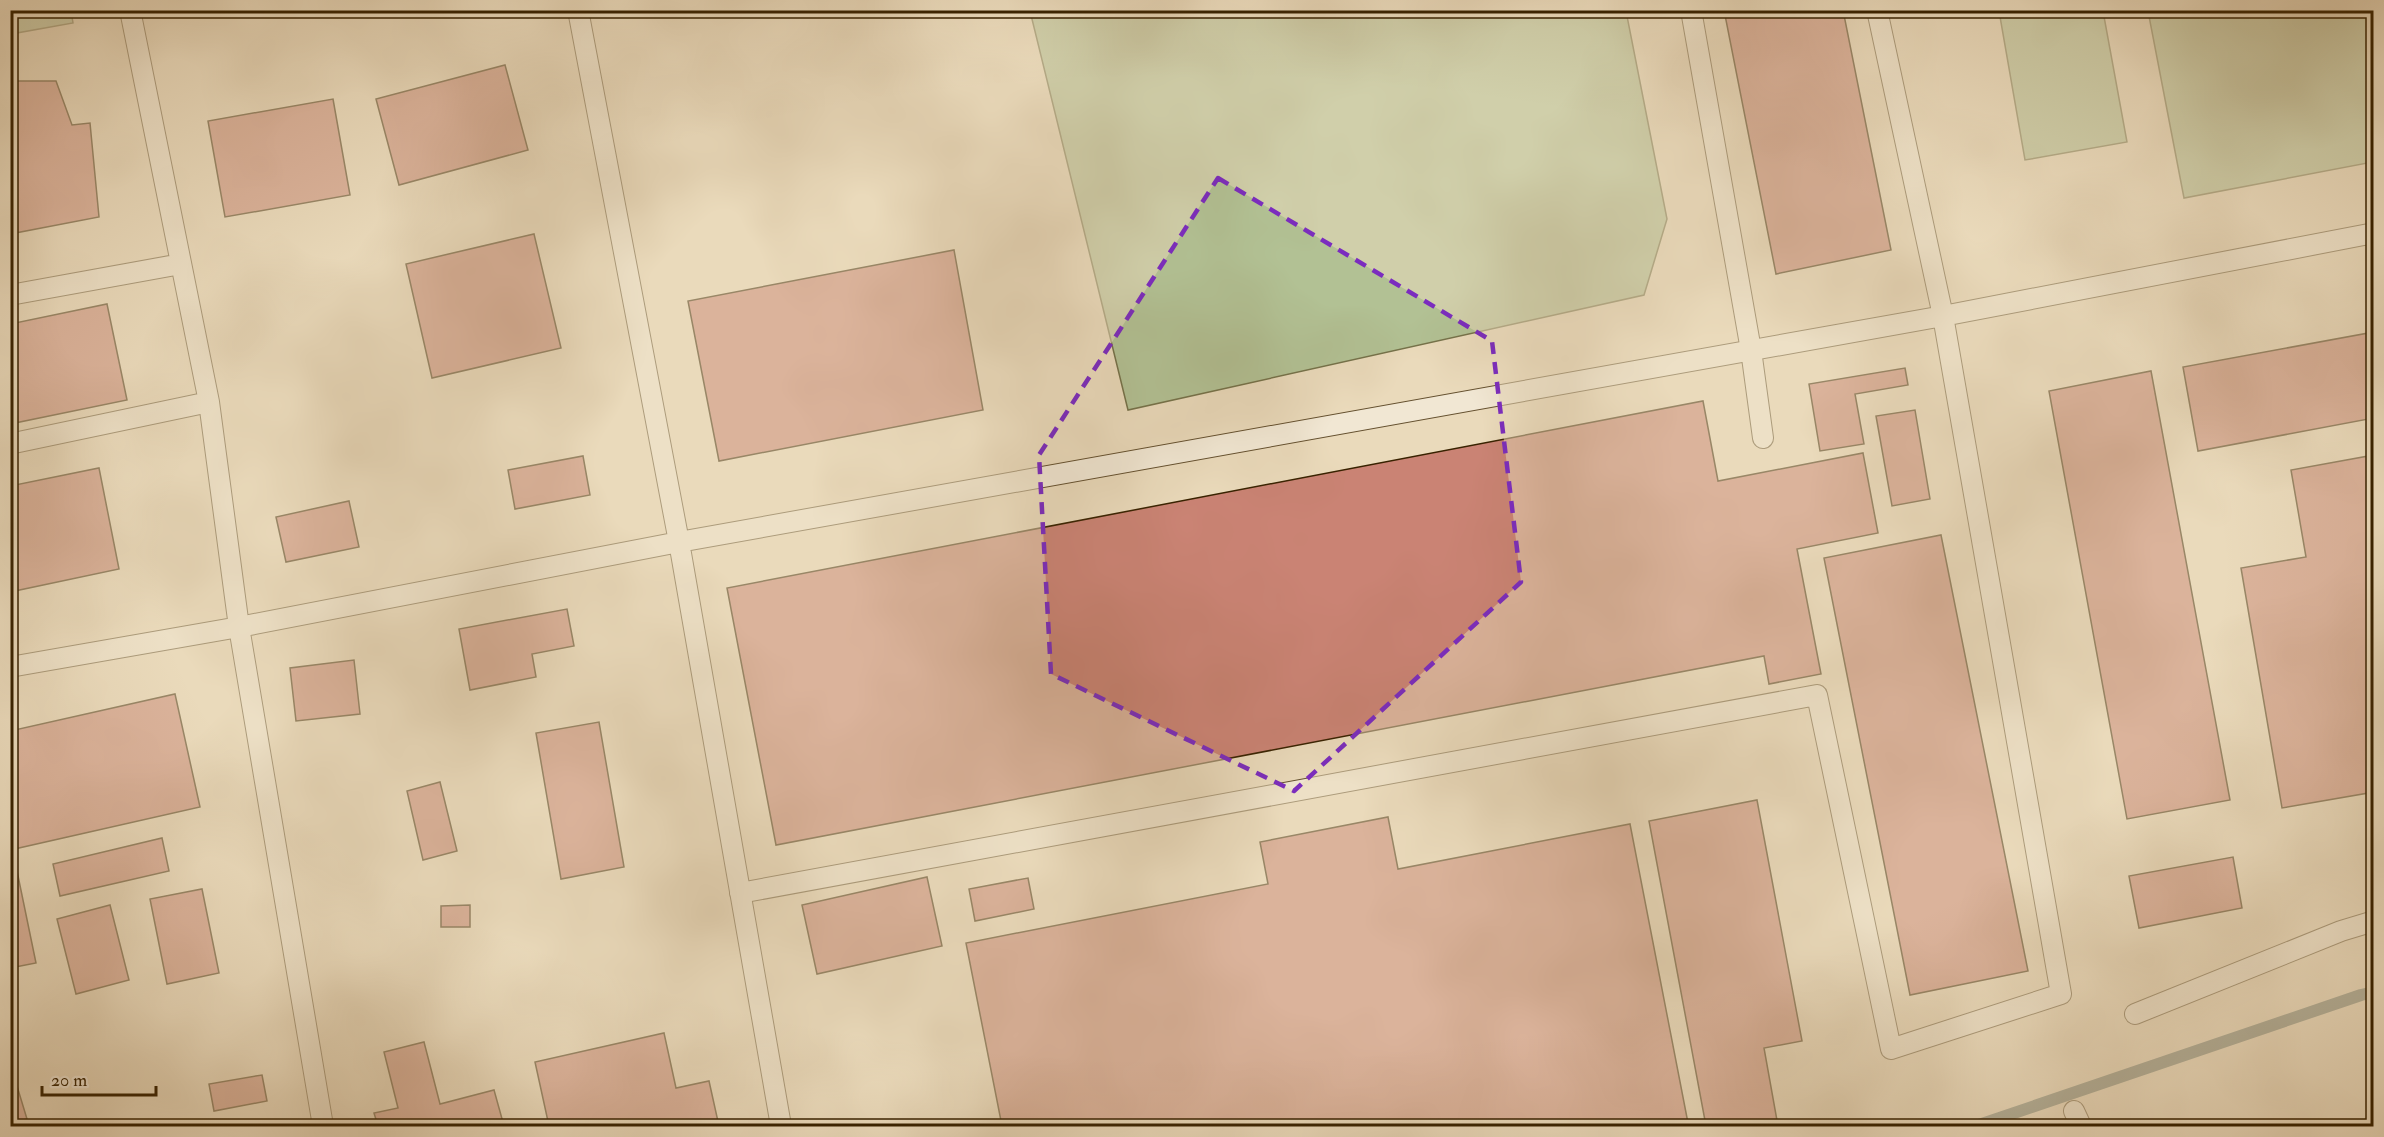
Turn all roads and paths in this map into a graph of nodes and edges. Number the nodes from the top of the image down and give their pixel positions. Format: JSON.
{"nodes":[{"id":1,"x":130,"y":10,"type":"edge"},
{"id":2,"x":578,"y":10,"type":"edge"},
{"id":3,"x":1691,"y":10,"type":"edge"},
{"id":4,"x":1877,"y":10,"type":"edge"},
{"id":5,"x":2373,"y":233,"type":"edge"},
{"id":6,"x":181,"y":264,"type":"junction"},
{"id":7,"x":10,"y":295,"type":"edge"},
{"id":8,"x":1943,"y":316,"type":"junction"},
{"id":9,"x":1751,"y":350,"type":"junction"},
{"id":10,"x":209,"y":402,"type":"junction"},
{"id":11,"x":1763,"y":438,"type":"dead end"},
{"id":12,"x":14,"y":443,"type":"dead end"},
{"id":13,"x":679,"y":542,"type":"junction"},
{"id":14,"x":238,"y":627,"type":"junction"},
{"id":15,"x":10,"y":667,"type":"edge"},
{"id":16,"x":740,"y":893,"type":"junction"},
{"id":17,"x":2373,"y":921,"type":"edge"},
{"id":18,"x":2135,"y":1014,"type":"dead end"},
{"id":19,"x":323,"y":1126,"type":"edge"},
{"id":20,"x":781,"y":1126,"type":"edge"}],
"edges":[{"from":1,"to":6,"type":"lane"},
{"from":2,"to":13,"type":"lane"},
{"from":3,"to":9,"type":"lane"},
{"from":4,"to":8,"type":"lane"},
{"from":5,"to":8,"type":"lane"},
{"from":6,"to":7,"type":"lane"},
{"from":6,"to":10,"type":"lane"},
{"from":8,"to":9,"type":"lane"},
{"from":8,"to":16,"type":"lane"},
{"from":9,"to":11,"type":"lane"},
{"from":9,"to":13,"type":"lane"},
{"from":10,"to":12,"type":"lane"},
{"from":10,"to":14,"type":"lane"},
{"from":13,"to":14,"type":"lane"},
{"from":13,"to":16,"type":"lane"},
{"from":14,"to":15,"type":"lane"},
{"from":14,"to":19,"type":"lane"},
{"from":16,"to":20,"type":"lane"},
{"from":17,"to":18,"type":"lane"}]}
